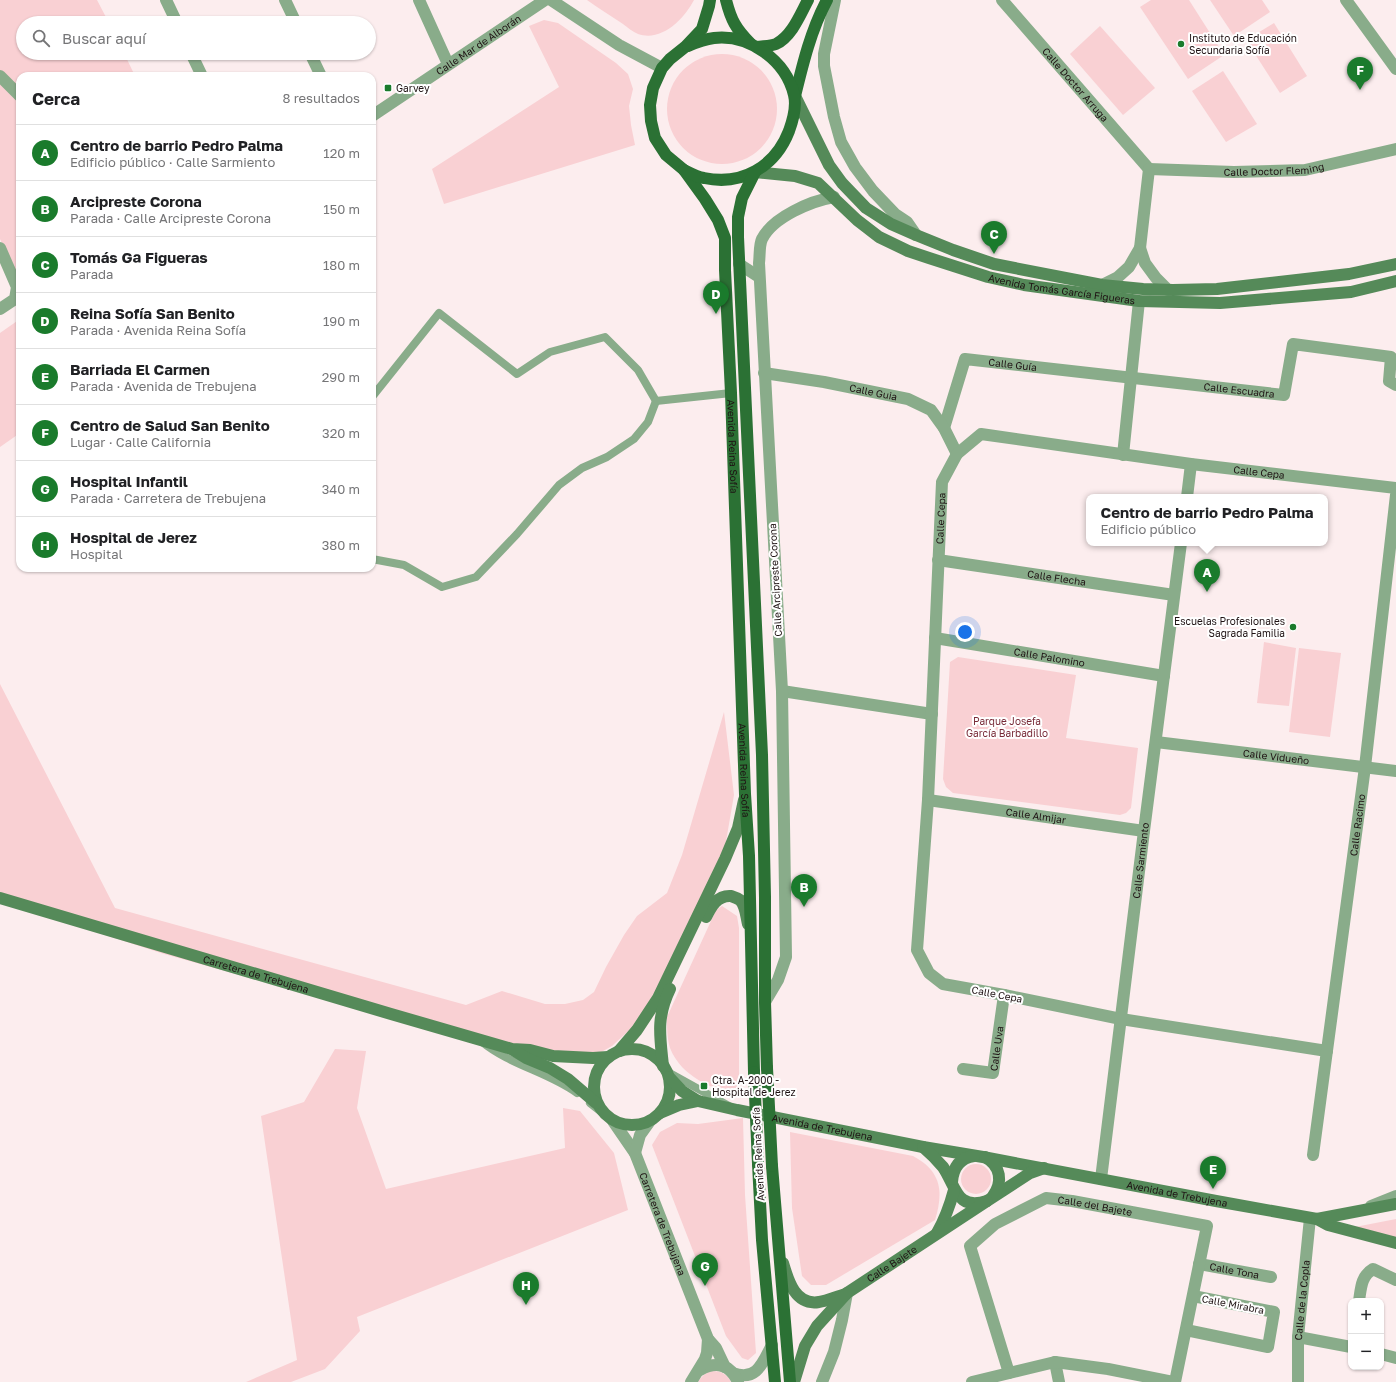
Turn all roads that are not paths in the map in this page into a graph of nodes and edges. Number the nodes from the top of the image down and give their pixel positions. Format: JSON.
{"nodes":[{"id":1,"x":166,"y":0,"type":"edge"},
{"id":2,"x":285,"y":0,"type":"edge"},
{"id":3,"x":419,"y":0,"type":"edge"},
{"id":4,"x":545,"y":0,"type":"edge"},
{"id":5,"x":551,"y":0,"type":"edge"},
{"id":6,"x":710,"y":0,"type":"edge"},
{"id":7,"x":726,"y":0,"type":"edge"},
{"id":8,"x":808,"y":0,"type":"edge"},
{"id":9,"x":827,"y":0,"type":"edge"},
{"id":10,"x":835,"y":0,"type":"edge"},
{"id":11,"x":1002,"y":0,"type":"edge"},
{"id":12,"x":1346,"y":0,"type":"edge"},
{"id":13,"x":174,"y":16,"type":"edge"},
{"id":14,"x":293,"y":16,"type":"edge"},
{"id":15,"x":754,"y":45,"type":"junction"},
{"id":16,"x":685,"y":47,"type":"junction"},
{"id":17,"x":194,"y":60,"type":"edge"},
{"id":18,"x":313,"y":60,"type":"edge"},
{"id":19,"x":448,"y":64,"type":"junction"},
{"id":20,"x":662,"y":68,"type":"junction"},
{"id":21,"x":1396,"y":69,"type":"edge"},
{"id":22,"x":200,"y":72,"type":"edge"},
{"id":23,"x":319,"y":72,"type":"edge"},
{"id":24,"x":0,"y":76,"type":"edge"},
{"id":25,"x":16,"y":92,"type":"edge"},
{"id":26,"x":795,"y":96,"type":"junction"},
{"id":27,"x":376,"y":113,"type":"edge"},
{"id":28,"x":1396,"y":149,"type":"edge"},
{"id":29,"x":1149,"y":169,"type":"junction"},
{"id":30,"x":684,"y":170,"type":"junction"},
{"id":31,"x":755,"y":172,"type":"junction"},
{"id":32,"x":834,"y":197,"type":"junction"},
{"id":33,"x":916,"y":235,"type":"junction"},
{"id":34,"x":0,"y":248,"type":"edge"},
{"id":35,"x":1140,"y":248,"type":"junction"},
{"id":36,"x":739,"y":264,"type":"junction"},
{"id":37,"x":1396,"y":264,"type":"edge"},
{"id":38,"x":760,"y":277,"type":"junction"},
{"id":39,"x":1396,"y":281,"type":"edge"},
{"id":40,"x":16,"y":285,"type":"edge"},
{"id":41,"x":1102,"y":285,"type":"junction"},
{"id":42,"x":1168,"y":290,"type":"junction"},
{"id":43,"x":16,"y":293,"type":"edge"},
{"id":44,"x":1139,"y":301,"type":"junction"},
{"id":45,"x":0,"y":309,"type":"edge"},
{"id":46,"x":764,"y":373,"type":"junction"},
{"id":47,"x":1131,"y":378,"type":"junction"},
{"id":48,"x":1396,"y":386,"type":"edge"},
{"id":49,"x":376,"y":392,"type":"edge"},
{"id":50,"x":731,"y":393,"type":"junction"},
{"id":51,"x":656,"y":401,"type":"junction"},
{"id":52,"x":944,"y":428,"type":"junction"},
{"id":53,"x":957,"y":454,"type":"junction"},
{"id":54,"x":1123,"y":455,"type":"junction"},
{"id":55,"x":1191,"y":464,"type":"junction"},
{"id":56,"x":1396,"y":488,"type":"edge"},
{"id":57,"x":1187,"y":494,"type":"edge"},
{"id":58,"x":1396,"y":495,"type":"edge"},
{"id":59,"x":1181,"y":546,"type":"edge"},
{"id":60,"x":376,"y":560,"type":"edge"},
{"id":61,"x":938,"y":560,"type":"junction"},
{"id":62,"x":1174,"y":595,"type":"junction"},
{"id":63,"x":935,"y":638,"type":"junction"},
{"id":64,"x":1164,"y":676,"type":"junction"},
{"id":65,"x":782,"y":691,"type":"junction"},
{"id":66,"x":932,"y":714,"type":"junction"},
{"id":67,"x":1156,"y":742,"type":"junction"},
{"id":68,"x":1365,"y":767,"type":"junction"},
{"id":69,"x":1396,"y":771,"type":"edge"},
{"id":70,"x":745,"y":794,"type":"junction"},
{"id":71,"x":928,"y":800,"type":"junction"},
{"id":72,"x":1144,"y":831,"type":"junction"},
{"id":73,"x":0,"y":898,"type":"edge"},
{"id":74,"x":751,"y":941,"type":"junction"},
{"id":75,"x":1004,"y":995,"type":"junction"},
{"id":76,"x":765,"y":1002,"type":"junction"},
{"id":77,"x":1121,"y":1019,"type":"junction"},
{"id":78,"x":478,"y":1039,"type":"junction"},
{"id":79,"x":512,"y":1049,"type":"junction"},
{"id":80,"x":619,"y":1051,"type":"junction"},
{"id":81,"x":1327,"y":1051,"type":"junction"},
{"id":82,"x":608,"y":1057,"type":"junction"},
{"id":83,"x":963,"y":1069,"type":"dead end"},
{"id":84,"x":666,"y":1072,"type":"junction"},
{"id":85,"x":698,"y":1101,"type":"junction"},
{"id":86,"x":596,"y":1103,"type":"junction"},
{"id":87,"x":737,"y":1110,"type":"junction"},
{"id":88,"x":660,"y":1113,"type":"junction"},
{"id":89,"x":609,"y":1117,"type":"junction"},
{"id":90,"x":650,"y":1121,"type":"junction"},
{"id":91,"x":923,"y":1147,"type":"junction"},
{"id":92,"x":635,"y":1153,"type":"junction"},
{"id":93,"x":1314,"y":1155,"type":"dead end"},
{"id":94,"x":979,"y":1156,"type":"junction"},
{"id":95,"x":1045,"y":1168,"type":"junction"},
{"id":96,"x":1101,"y":1179,"type":"junction"},
{"id":97,"x":953,"y":1186,"type":"junction"},
{"id":98,"x":1396,"y":1196,"type":"edge"},
{"id":99,"x":990,"y":1199,"type":"junction"},
{"id":100,"x":1396,"y":1204,"type":"edge"},
{"id":101,"x":1357,"y":1212,"type":"junction"},
{"id":102,"x":1313,"y":1218,"type":"junction"},
{"id":103,"x":937,"y":1234,"type":"junction"},
{"id":104,"x":1396,"y":1243,"type":"edge"},
{"id":105,"x":780,"y":1254,"type":"junction"},
{"id":106,"x":1199,"y":1264,"type":"junction"},
{"id":107,"x":1271,"y":1277,"type":"dead end"},
{"id":108,"x":1396,"y":1280,"type":"edge"},
{"id":109,"x":847,"y":1293,"type":"junction"},
{"id":110,"x":1193,"y":1296,"type":"junction"},
{"id":111,"x":1360,"y":1298,"type":"edge"},
{"id":112,"x":1186,"y":1330,"type":"junction"},
{"id":113,"x":1298,"y":1337,"type":"junction"},
{"id":114,"x":708,"y":1339,"type":"junction"},
{"id":115,"x":772,"y":1345,"type":"junction"},
{"id":116,"x":1348,"y":1346,"type":"edge"},
{"id":117,"x":1384,"y":1355,"type":"edge"},
{"id":118,"x":1396,"y":1358,"type":"edge"},
{"id":119,"x":1055,"y":1362,"type":"junction"},
{"id":120,"x":700,"y":1370,"type":"junction"},
{"id":121,"x":1009,"y":1373,"type":"junction"},
{"id":122,"x":732,"y":1374,"type":"edge"},
{"id":123,"x":691,"y":1382,"type":"edge"},
{"id":124,"x":775,"y":1382,"type":"edge"},
{"id":125,"x":790,"y":1382,"type":"edge"},
{"id":126,"x":794,"y":1382,"type":"edge"},
{"id":127,"x":822,"y":1382,"type":"edge"},
{"id":128,"x":972,"y":1382,"type":"edge"},
{"id":129,"x":1059,"y":1382,"type":"edge"},
{"id":130,"x":1174,"y":1382,"type":"edge"},
{"id":131,"x":1298,"y":1382,"type":"edge"}],
"edges":[{"from":1,"to":13,"type":"street"},
{"from":2,"to":14,"type":"street"},
{"from":3,"to":19,"type":"street"},
{"from":4,"to":19,"type":"street","name":"Calle Mar de Alborán"},
{"from":5,"to":20,"type":"street"},
{"from":6,"to":16,"type":"main road","name":"Avenida Reina Sofía"},
{"from":7,"to":15,"type":"main road","name":"Avenida Reina Sofía"},
{"from":8,"to":15,"type":"main road"},
{"from":9,"to":26,"type":"main road"},
{"from":10,"to":33,"type":"street","name":"Avenida Tomás García Figueras"},
{"from":11,"to":29,"type":"street","name":"Calle Doctor Arruga"},
{"from":12,"to":21,"type":"street"},
{"from":15,"to":16,"type":"main road","name":"Avenida Reina Sofía"},
{"from":15,"to":26,"type":"main road","name":"Avenida Reina Sofía"},
{"from":16,"to":20,"type":"main road","name":"Avenida Reina Sofía"},
{"from":17,"to":22,"type":"street"},
{"from":18,"to":23,"type":"street"},
{"from":19,"to":27,"type":"street","name":"Calle Mar de Alborán"},
{"from":20,"to":30,"type":"main road","name":"Avenida Reina Sofía"},
{"from":24,"to":25,"type":"street"},
{"from":26,"to":31,"type":"main road","name":"Avenida Reina Sofía"},
{"from":26,"to":33,"type":"main road","name":"Avenida Tomás García Figueras"},
{"from":28,"to":29,"type":"street","name":"Calle Doctor Fleming"},
{"from":29,"to":35,"type":"street"},
{"from":30,"to":31,"type":"main road","name":"Avenida Reina Sofía"},
{"from":30,"to":50,"type":"main road","name":"Avenida Reina Sofía"},
{"from":31,"to":32,"type":"main road","name":"Avenida Tomás García Figueras"},
{"from":31,"to":36,"type":"main road","name":"Avenida Reina Sofía"},
{"from":32,"to":38,"type":"street","name":"Calle Arcipreste Corona"},
{"from":32,"to":44,"type":"main road","name":"Avenida Tomás García Figueras"},
{"from":33,"to":41,"type":"main road","name":"Avenida Tomás García Figueras"},
{"from":34,"to":40,"type":"street"},
{"from":35,"to":41,"type":"street"},
{"from":35,"to":42,"type":"street"},
{"from":36,"to":38,"type":"street"},
{"from":36,"to":76,"type":"main road","name":"Avenida Reina Sofía"},
{"from":37,"to":42,"type":"main road","name":"Avenida Tomás García Figueras"},
{"from":38,"to":46,"type":"street","name":"Calle Arcipreste Corona"},
{"from":39,"to":44,"type":"main road","name":"Avenida Tomás García Figueras"},
{"from":41,"to":42,"type":"main road","name":"Avenida Tomás García Figueras"},
{"from":43,"to":45,"type":"street"},
{"from":44,"to":47,"type":"street"},
{"from":46,"to":52,"type":"street","name":"Calle Guia"},
{"from":46,"to":65,"type":"street","name":"Calle Arcipreste Corona"},
{"from":47,"to":48,"type":"street","name":"Calle Escuadra"},
{"from":47,"to":52,"type":"street","name":"Calle Guía"},
{"from":47,"to":54,"type":"street"},
{"from":49,"to":51,"type":"lane"},
{"from":50,"to":51,"type":"lane"},
{"from":50,"to":70,"type":"main road","name":"Avenida Reina Sofía"},
{"from":51,"to":60,"type":"lane"},
{"from":52,"to":53,"type":"street","name":"Calle Guia"},
{"from":53,"to":54,"type":"street","name":"Calle Cepa"},
{"from":53,"to":61,"type":"street","name":"Calle Cepa"},
{"from":54,"to":55,"type":"street","name":"Calle Cepa"},
{"from":55,"to":56,"type":"street","name":"Calle Cepa"},
{"from":55,"to":57,"type":"street"},
{"from":58,"to":68,"type":"street","name":"Calle Racimo"},
{"from":59,"to":62,"type":"street","name":"Calle Sarmiento"},
{"from":61,"to":62,"type":"street","name":"Calle Flecha"},
{"from":61,"to":63,"type":"street","name":"Calle Cepa"},
{"from":62,"to":64,"type":"street","name":"Calle Sarmiento"},
{"from":63,"to":64,"type":"street","name":"Calle Palomino"},
{"from":63,"to":66,"type":"street","name":"Calle Cepa"},
{"from":64,"to":67,"type":"street","name":"Calle Sarmiento"},
{"from":65,"to":66,"type":"street"},
{"from":65,"to":76,"type":"street","name":"Calle Arcipreste Corona"},
{"from":66,"to":71,"type":"street","name":"Calle Cepa"},
{"from":67,"to":68,"type":"street","name":"Calle Vidueño"},
{"from":67,"to":72,"type":"street","name":"Calle Sarmiento"},
{"from":68,"to":69,"type":"street","name":"Calle Vidueño"},
{"from":68,"to":81,"type":"street","name":"Calle Racimo"},
{"from":70,"to":74,"type":"main road","name":"Avenida Reina Sofía"},
{"from":70,"to":80,"type":"main road"},
{"from":71,"to":72,"type":"street","name":"Calle Almijar"},
{"from":71,"to":75,"type":"street","name":"Calle Cepa"},
{"from":72,"to":77,"type":"street","name":"Calle Sarmiento"},
{"from":73,"to":78,"type":"main road","name":"Carretera de Trebujena"},
{"from":74,"to":84,"type":"main road"},
{"from":74,"to":115,"type":"main road","name":"Avenida Reina Sofía","bridge":true},
{"from":75,"to":77,"type":"street","name":"Calle Cepa"},
{"from":75,"to":83,"type":"street","name":"Calle Uva"},
{"from":76,"to":105,"type":"main road","name":"Avenida Reina Sofía","bridge":true},
{"from":77,"to":81,"type":"street","name":"Calle Cepa"},
{"from":77,"to":96,"type":"street","name":"Calle Sarmiento"},
{"from":78,"to":79,"type":"main road","name":"Carretera de Trebujena"},
{"from":78,"to":89,"type":"lane"},
{"from":79,"to":82,"type":"main road","name":"Carretera de Trebujena"},
{"from":79,"to":86,"type":"main road","name":"Carretera de Trebujena"},
{"from":80,"to":82,"type":"main road"},
{"from":80,"to":84,"type":"main road"},
{"from":81,"to":93,"type":"street","name":"Calle Racimo"},
{"from":82,"to":86,"type":"main road"},
{"from":84,"to":85,"type":"main road","name":"Avenida de Trebujena"},
{"from":84,"to":87,"type":"lane"},
{"from":84,"to":88,"type":"main road"},
{"from":85,"to":87,"type":"main road","name":"Avenida de Trebujena"},
{"from":85,"to":88,"type":"main road","name":"Avenida de Trebujena"},
{"from":86,"to":89,"type":"main road"},
{"from":87,"to":91,"type":"main road","name":"Avenida de Trebujena"},
{"from":88,"to":90,"type":"main road"},
{"from":89,"to":90,"type":"main road"},
{"from":89,"to":92,"type":"street","name":"Carretera de Trebujena"},
{"from":90,"to":92,"type":"street"},
{"from":91,"to":94,"type":"main road","name":"Avenida de Trebujena"},
{"from":91,"to":97,"type":"main road"},
{"from":92,"to":114,"type":"street","name":"Carretera de Trebujena"},
{"from":94,"to":95,"type":"main road","name":"Avenida de Trebujena"},
{"from":94,"to":97,"type":"main road"},
{"from":94,"to":99,"type":"main road"},
{"from":95,"to":96,"type":"main road","name":"Avenida de Trebujena"},
{"from":95,"to":99,"type":"main road"},
{"from":96,"to":102,"type":"main road","name":"Avenida de Trebujena"},
{"from":97,"to":99,"type":"main road"},
{"from":97,"to":103,"type":"main road","name":"Calle Bajete"},
{"from":98,"to":101,"type":"street"},
{"from":99,"to":103,"type":"main road","name":"Calle Bajete"},
{"from":100,"to":101,"type":"main road"},
{"from":101,"to":102,"type":"main road"},
{"from":102,"to":104,"type":"main road"},
{"from":102,"to":113,"type":"street","name":"Calle de la Copla"},
{"from":103,"to":109,"type":"main road","name":"Calle Bajete"},
{"from":105,"to":109,"type":"main road"},
{"from":105,"to":125,"type":"main road","name":"Avenida Reina Sofía"},
{"from":106,"to":107,"type":"street","name":"Calle Tona"},
{"from":106,"to":110,"type":"street","name":"Calle del Bajete"},
{"from":106,"to":121,"type":"street","name":"Calle del Bajete"},
{"from":108,"to":111,"type":"street"},
{"from":109,"to":126,"type":"main road"},
{"from":109,"to":127,"type":"street"},
{"from":110,"to":112,"type":"street","name":"Calle del Bajete"},
{"from":110,"to":112,"type":"street","name":"Calle Mirabra"},
{"from":112,"to":130,"type":"street","name":"Calle del Bajete"},
{"from":113,"to":116,"type":"street"},
{"from":113,"to":131,"type":"street","name":"Calle de la Copla"},
{"from":114,"to":120,"type":"street"},
{"from":114,"to":122,"type":"street","name":"Carretera de Trebujena"},
{"from":115,"to":122,"type":"street"},
{"from":115,"to":124,"type":"main road","name":"Avenida Reina Sofía"},
{"from":117,"to":118,"type":"street"},
{"from":119,"to":121,"type":"street"},
{"from":119,"to":129,"type":"street"},
{"from":119,"to":130,"type":"street"},
{"from":120,"to":122,"type":"street"},
{"from":120,"to":123,"type":"street"},
{"from":121,"to":128,"type":"street"}]}
